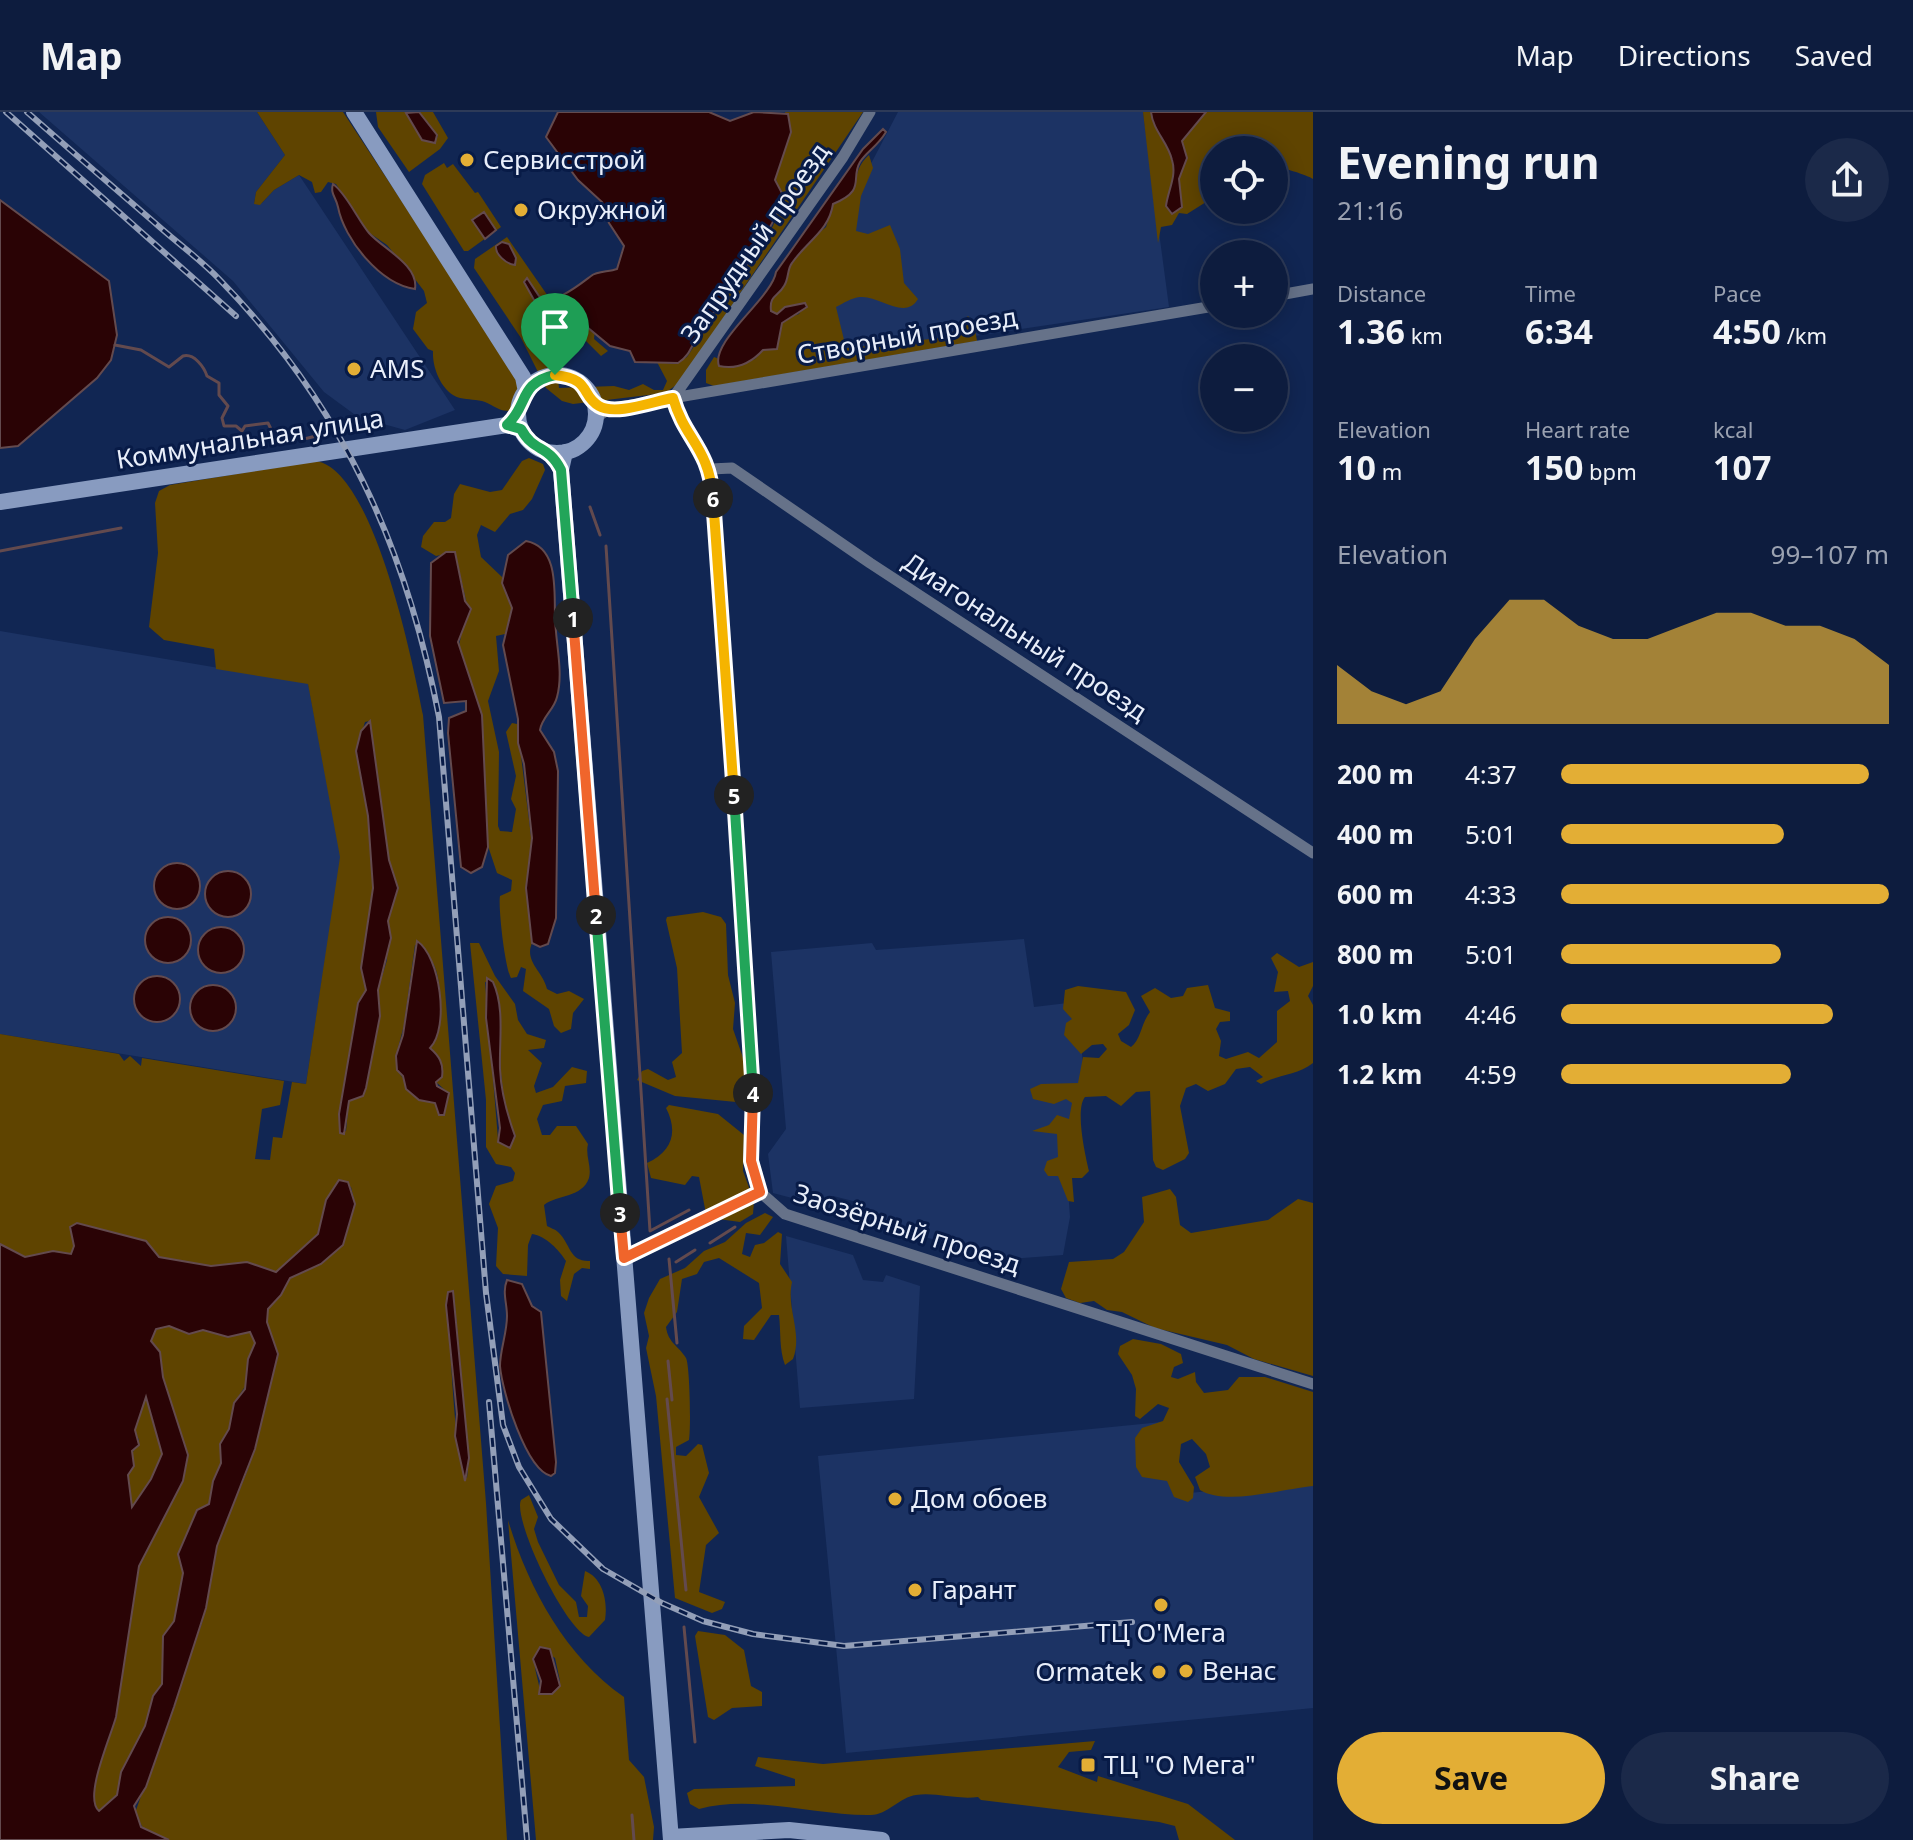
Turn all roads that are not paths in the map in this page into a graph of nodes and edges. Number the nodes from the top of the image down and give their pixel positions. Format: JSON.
{"nodes":[{"id":1,"x":354,"y":112,"type":"edge"},
{"id":2,"x":870,"y":112,"type":"edge"},
{"id":3,"x":1313,"y":289,"type":"edge"},
{"id":4,"x":1288,"y":293,"type":"edge"},
{"id":5,"x":1200,"y":308,"type":"edge"},
{"id":6,"x":528,"y":383,"type":"junction"},
{"id":7,"x":673,"y":398,"type":"junction"},
{"id":8,"x":599,"y":411,"type":"junction"},
{"id":9,"x":516,"y":423,"type":"junction"},
{"id":10,"x":559,"y":453,"type":"junction"},
{"id":11,"x":711,"y":469,"type":"junction"},
{"id":12,"x":0,"y":502,"type":"edge"},
{"id":13,"x":1313,"y":853,"type":"edge"},
{"id":14,"x":760,"y":1192,"type":"junction"},
{"id":15,"x":624,"y":1258,"type":"junction"},
{"id":16,"x":1313,"y":1384,"type":"edge"},
{"id":17,"x":671,"y":1839,"type":"edge"},
{"id":18,"x":882,"y":1840,"type":"edge"}],
"edges":[{"from":1,"to":6,"type":"main road"},
{"from":2,"to":7,"type":"street","name":"Запрудный проезд"},
{"from":3,"to":4,"type":"street"},
{"from":5,"to":7,"type":"street","name":"Створный проезд"},
{"from":6,"to":8,"type":"main road"},
{"from":6,"to":9,"type":"main road"},
{"from":7,"to":8,"type":"street","name":"Створный проезд"},
{"from":7,"to":11,"type":"street","name":"Заозёрный проезд"},
{"from":8,"to":10,"type":"main road"},
{"from":9,"to":10,"type":"main road"},
{"from":9,"to":12,"type":"main road","name":"Коммунальная улица"},
{"from":10,"to":15,"type":"main road"},
{"from":11,"to":13,"type":"street","name":"Диагональный проезд"},
{"from":11,"to":14,"type":"street","name":"Заозёрный проезд"},
{"from":14,"to":15,"type":"street"},
{"from":14,"to":16,"type":"street","name":"Заозёрный проезд"},
{"from":15,"to":17,"type":"main road"},
{"from":17,"to":18,"type":"main road"}]}
